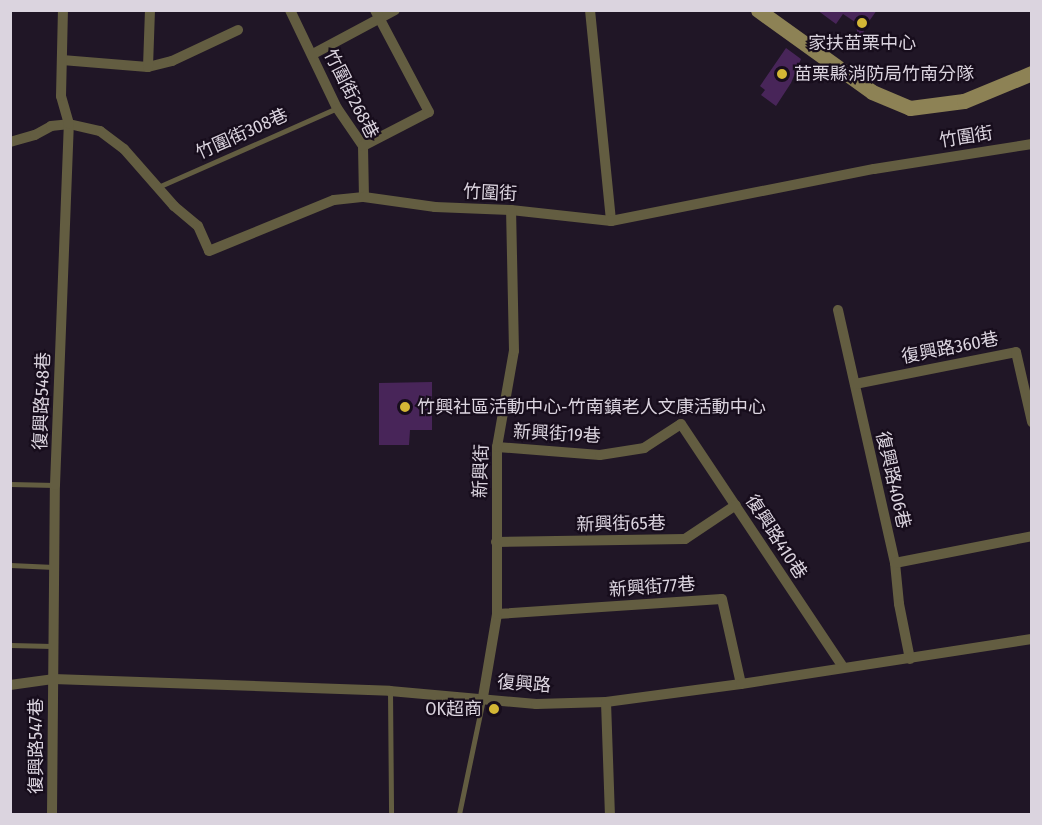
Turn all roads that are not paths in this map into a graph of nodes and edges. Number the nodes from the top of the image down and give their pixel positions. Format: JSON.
{"nodes":[{"id":1,"x":63,"y":10,"type":"edge"},
{"id":2,"x":150,"y":10,"type":"edge"},
{"id":3,"x":290,"y":10,"type":"edge"},
{"id":4,"x":395,"y":10,"type":"edge"},
{"id":5,"x":590,"y":10,"type":"edge"},
{"id":6,"x":758,"y":10,"type":"edge"},
{"id":7,"x":377,"y":15,"type":"edge"},
{"id":8,"x":238,"y":30,"type":"dead end"},
{"id":9,"x":313,"y":54,"type":"junction"},
{"id":10,"x":62,"y":60,"type":"junction"},
{"id":11,"x":148,"y":67,"type":"junction"},
{"id":12,"x":1032,"y":73,"type":"edge"},
{"id":13,"x":338,"y":108,"type":"junction"},
{"id":14,"x":69,"y":124,"type":"junction"},
{"id":15,"x":10,"y":142,"type":"edge"},
{"id":16,"x":1032,"y":144,"type":"edge"},
{"id":17,"x":363,"y":146,"type":"junction"},
{"id":18,"x":158,"y":187,"type":"junction"},
{"id":19,"x":364,"y":197,"type":"junction"},
{"id":20,"x":511,"y":210,"type":"junction"},
{"id":21,"x":611,"y":221,"type":"junction"},
{"id":22,"x":838,"y":310,"type":"dead end"},
{"id":23,"x":855,"y":384,"type":"junction"},
{"id":24,"x":1032,"y":422,"type":"edge"},
{"id":25,"x":681,"y":424,"type":"joint"},
{"id":26,"x":497,"y":447,"type":"junction"},
{"id":27,"x":10,"y":484,"type":"edge"},
{"id":28,"x":55,"y":485,"type":"junction"},
{"id":29,"x":736,"y":506,"type":"junction"},
{"id":30,"x":1032,"y":536,"type":"edge"},
{"id":31,"x":496,"y":542,"type":"junction"},
{"id":32,"x":895,"y":563,"type":"junction"},
{"id":33,"x":10,"y":565,"type":"edge"},
{"id":34,"x":54,"y":567,"type":"junction"},
{"id":35,"x":497,"y":614,"type":"junction"},
{"id":36,"x":1032,"y":639,"type":"edge"},
{"id":37,"x":10,"y":645,"type":"edge"},
{"id":38,"x":52,"y":646,"type":"junction"},
{"id":39,"x":910,"y":659,"type":"junction"},
{"id":40,"x":843,"y":667,"type":"junction"},
{"id":41,"x":53,"y":679,"type":"junction"},
{"id":42,"x":741,"y":684,"type":"junction"},
{"id":43,"x":10,"y":685,"type":"edge"},
{"id":44,"x":390,"y":691,"type":"junction"},
{"id":45,"x":483,"y":697,"type":"junction"},
{"id":46,"x":606,"y":702,"type":"junction"},
{"id":47,"x":52,"y":814,"type":"edge"},
{"id":48,"x":391,"y":814,"type":"edge"},
{"id":49,"x":459,"y":814,"type":"edge"},
{"id":50,"x":610,"y":814,"type":"edge"}],
"edges":[{"from":1,"to":10,"type":"street","name":"復興路548巷"},
{"from":2,"to":11,"type":"street"},
{"from":3,"to":9,"type":"street","name":"竹圍街268巷"},
{"from":4,"to":7,"type":"street"},
{"from":5,"to":21,"type":"street"},
{"from":6,"to":12,"type":"street"},
{"from":7,"to":9,"type":"street"},
{"from":7,"to":17,"type":"street"},
{"from":8,"to":11,"type":"street"},
{"from":9,"to":13,"type":"street","name":"竹圍街268巷"},
{"from":10,"to":11,"type":"street"},
{"from":10,"to":14,"type":"street","name":"復興路548巷"},
{"from":13,"to":17,"type":"street","name":"竹圍街268巷"},
{"from":13,"to":18,"type":"lane","name":"竹圍街308巷"},
{"from":14,"to":15,"type":"street","name":"竹圍街"},
{"from":14,"to":18,"type":"street","name":"竹圍街"},
{"from":14,"to":28,"type":"street","name":"復興路548巷"},
{"from":16,"to":21,"type":"street","name":"竹圍街"},
{"from":17,"to":19,"type":"street","name":"竹圍街268巷"},
{"from":18,"to":19,"type":"street","name":"竹圍街"},
{"from":19,"to":20,"type":"street","name":"竹圍街"},
{"from":20,"to":21,"type":"street","name":"竹圍街"},
{"from":20,"to":26,"type":"street","name":"新興街"},
{"from":22,"to":23,"type":"street","name":"復興路406巷"},
{"from":23,"to":24,"type":"street","name":"復興路360巷"},
{"from":23,"to":32,"type":"street","name":"復興路406巷"},
{"from":25,"to":26,"type":"street","name":"新興街19巷"},
{"from":25,"to":29,"type":"street","name":"復興路410巷"},
{"from":26,"to":31,"type":"street","name":"新興街"},
{"from":27,"to":28,"type":"lane"},
{"from":28,"to":34,"type":"street","name":"復興路548巷"},
{"from":29,"to":31,"type":"street","name":"新興街65巷"},
{"from":29,"to":40,"type":"street","name":"復興路410巷"},
{"from":30,"to":32,"type":"street"},
{"from":31,"to":35,"type":"street","name":"新興街"},
{"from":32,"to":39,"type":"street","name":"復興路406巷"},
{"from":33,"to":34,"type":"lane"},
{"from":34,"to":38,"type":"street","name":"復興路548巷"},
{"from":35,"to":42,"type":"street","name":"新興街77巷"},
{"from":35,"to":45,"type":"street","name":"新興街"},
{"from":36,"to":39,"type":"street","name":"復興路"},
{"from":37,"to":38,"type":"lane"},
{"from":38,"to":41,"type":"street","name":"復興路548巷"},
{"from":39,"to":40,"type":"street","name":"復興路"},
{"from":40,"to":42,"type":"street","name":"復興路"},
{"from":41,"to":43,"type":"street","name":"復興路"},
{"from":41,"to":44,"type":"street","name":"復興路"},
{"from":41,"to":47,"type":"street","name":"復興路547巷"},
{"from":42,"to":46,"type":"street","name":"復興路"},
{"from":44,"to":45,"type":"street","name":"復興路"},
{"from":44,"to":48,"type":"lane"},
{"from":45,"to":46,"type":"street","name":"復興路"},
{"from":45,"to":49,"type":"lane"},
{"from":46,"to":50,"type":"street"}]}
